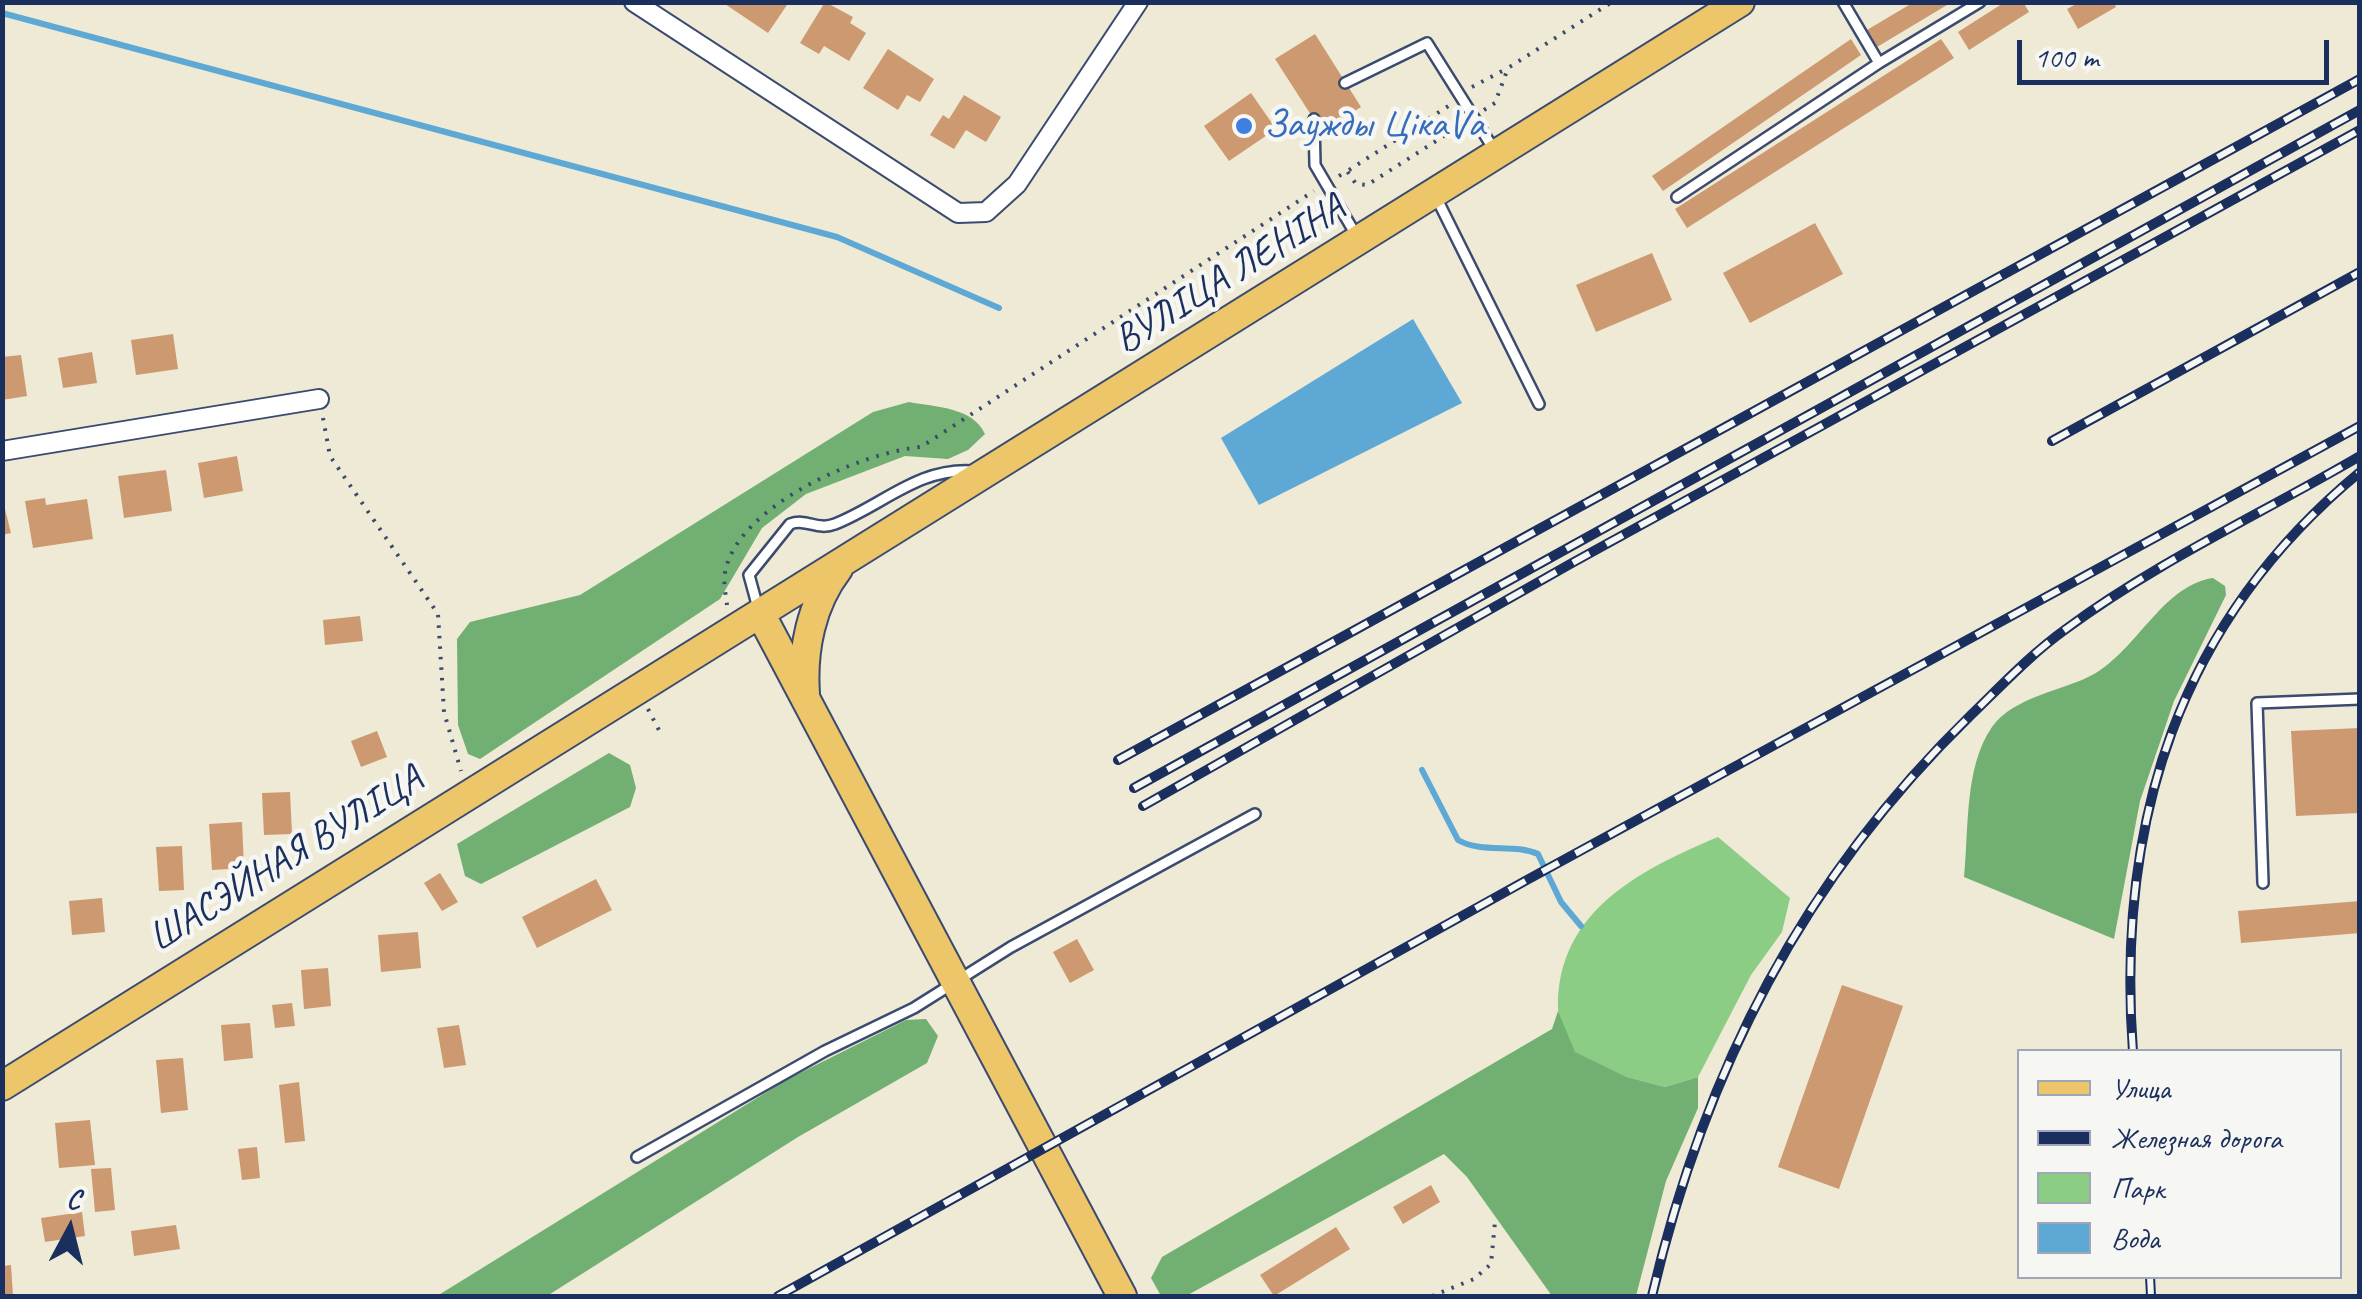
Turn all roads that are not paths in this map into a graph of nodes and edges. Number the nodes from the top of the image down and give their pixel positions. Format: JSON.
{"nodes":[{"id":1,"x":634,"y":2,"type":"edge"},
{"id":2,"x":1138,"y":2,"type":"edge"},
{"id":3,"x":1740,"y":2,"type":"edge"},
{"id":4,"x":1843,"y":2,"type":"edge"},
{"id":5,"x":1980,"y":2,"type":"edge"},
{"id":6,"x":1879,"y":62,"type":"junction"},
{"id":7,"x":1345,"y":83,"type":"dead end"},
{"id":8,"x":1314,"y":119,"type":"dead end"},
{"id":9,"x":1498,"y":155,"type":"junction"},
{"id":10,"x":1434,"y":194,"type":"junction"},
{"id":11,"x":1677,"y":197,"type":"dead end"},
{"id":12,"x":1360,"y":241,"type":"junction"},
{"id":13,"x":319,"y":398,"type":"road end"},
{"id":14,"x":1539,"y":404,"type":"dead end"},
{"id":15,"x":2,"y":451,"type":"edge"},
{"id":16,"x":986,"y":472,"type":"junction"},
{"id":17,"x":846,"y":560,"type":"junction"},
{"id":18,"x":760,"y":613,"type":"junction"},
{"id":19,"x":2360,"y":699,"type":"edge"},
{"id":20,"x":806,"y":700,"type":"junction"},
{"id":21,"x":1255,"y":814,"type":"dead end"},
{"id":22,"x":2263,"y":883,"type":"dead end"},
{"id":23,"x":954,"y":983,"type":"junction"},
{"id":24,"x":2,"y":1086,"type":"edge"},
{"id":25,"x":637,"y":1157,"type":"dead end"},
{"id":26,"x":1122,"y":1296,"type":"edge"}],
"edges":[{"from":1,"to":2,"type":"street"},
{"from":3,"to":9,"type":"main road","name":"ВУЛІЦА ЛЕНІНА"},
{"from":4,"to":6,"type":"lane"},
{"from":5,"to":6,"type":"lane"},
{"from":6,"to":11,"type":"lane"},
{"from":7,"to":9,"type":"lane"},
{"from":8,"to":12,"type":"lane"},
{"from":9,"to":10,"type":"main road","name":"ВУЛІЦА ЛЕНІНА"},
{"from":10,"to":12,"type":"main road","name":"ВУЛІЦА ЛЕНІНА"},
{"from":10,"to":14,"type":"lane"},
{"from":12,"to":16,"type":"main road","name":"ВУЛІЦА ЛЕНІНА"},
{"from":13,"to":15,"type":"street"},
{"from":16,"to":17,"type":"main road","name":"ВУЛІЦА ЛЕНІНА"},
{"from":16,"to":18,"type":"lane"},
{"from":17,"to":18,"type":"main road","name":"ВУЛІЦА ЛЕНІНА"},
{"from":17,"to":20,"type":"main road"},
{"from":18,"to":20,"type":"main road"},
{"from":18,"to":24,"type":"main road","name":"ШАСЭЙНАЯ ВУЛІЦА"},
{"from":19,"to":22,"type":"lane"},
{"from":20,"to":23,"type":"main road"},
{"from":21,"to":23,"type":"lane"},
{"from":23,"to":25,"type":"lane"},
{"from":23,"to":26,"type":"main road"}]}
